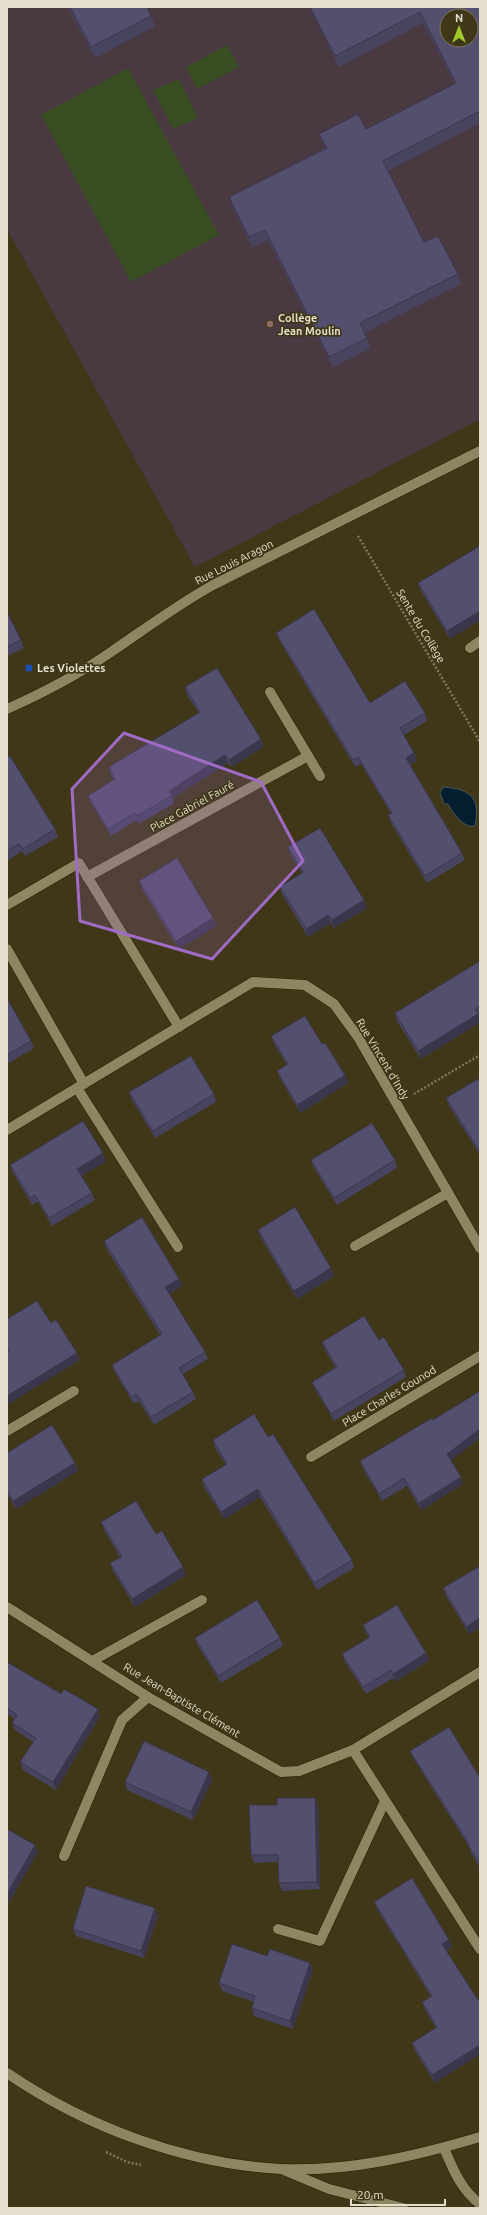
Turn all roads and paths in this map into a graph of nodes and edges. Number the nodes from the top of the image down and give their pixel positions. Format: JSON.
{"nodes":[{"id":1,"x":480,"y":451,"type":"edge"},
{"id":2,"x":347,"y":519,"type":"junction"},
{"id":3,"x":480,"y":641,"type":"edge"},
{"id":4,"x":470,"y":648,"type":"dead end"},
{"id":5,"x":270,"y":692,"type":"dead end"},
{"id":6,"x":7,"y":709,"type":"edge"},
{"id":7,"x":480,"y":742,"type":"edge"},
{"id":8,"x":308,"y":756,"type":"junction"},
{"id":9,"x":320,"y":776,"type":"dead end"},
{"id":10,"x":87,"y":877,"type":"junction"},
{"id":11,"x":7,"y":905,"type":"edge"},
{"id":12,"x":7,"y":949,"type":"edge"},
{"id":13,"x":178,"y":1027,"type":"junction"},
{"id":14,"x":480,"y":1055,"type":"edge"},
{"id":15,"x":81,"y":1086,"type":"junction"},
{"id":16,"x":397,"y":1104,"type":"junction"},
{"id":17,"x":7,"y":1130,"type":"edge"},
{"id":18,"x":448,"y":1193,"type":"junction"},
{"id":19,"x":355,"y":1246,"type":"dead end"},
{"id":20,"x":178,"y":1247,"type":"dead end"},
{"id":21,"x":480,"y":1248,"type":"edge"},
{"id":22,"x":480,"y":1356,"type":"edge"},
{"id":23,"x":74,"y":1391,"type":"dead end"},
{"id":24,"x":7,"y":1431,"type":"edge"},
{"id":25,"x":311,"y":1457,"type":"dead end"},
{"id":26,"x":202,"y":1600,"type":"dead end"},
{"id":27,"x":7,"y":1607,"type":"edge"},
{"id":28,"x":94,"y":1660,"type":"junction"},
{"id":29,"x":480,"y":1672,"type":"edge"},
{"id":30,"x":148,"y":1696,"type":"junction"},
{"id":31,"x":353,"y":1750,"type":"junction"},
{"id":32,"x":385,"y":1800,"type":"junction"},
{"id":33,"x":64,"y":1856,"type":"dead end"},
{"id":34,"x":278,"y":1929,"type":"dead end"},
{"id":35,"x":480,"y":1949,"type":"edge"},
{"id":36,"x":7,"y":2073,"type":"edge"},
{"id":37,"x":480,"y":2137,"type":"edge"},
{"id":38,"x":444,"y":2148,"type":"junction"},
{"id":39,"x":281,"y":2169,"type":"junction"},
{"id":40,"x":480,"y":2204,"type":"edge"},
{"id":41,"x":403,"y":2208,"type":"edge"}],
"edges":[{"from":1,"to":2,"type":"street","name":"Rue Louis Aragon"},
{"from":2,"to":6,"type":"street","name":"Rue Louis Aragon"},
{"from":2,"to":7,"type":"path","name":"Sente du Collège"},
{"from":3,"to":4,"type":"street"},
{"from":5,"to":8,"type":"street"},
{"from":8,"to":9,"type":"street"},
{"from":8,"to":10,"type":"street","name":"Place Gabriel Fauré"},
{"from":10,"to":11,"type":"street"},
{"from":10,"to":13,"type":"street"},
{"from":12,"to":15,"type":"street"},
{"from":13,"to":15,"type":"street","name":"Rue Vincent d'Indy"},
{"from":13,"to":16,"type":"street","name":"Rue Vincent d'Indy"},
{"from":14,"to":16,"type":"path"},
{"from":15,"to":17,"type":"street","name":"Rue Vincent d'Indy"},
{"from":15,"to":20,"type":"street"},
{"from":16,"to":18,"type":"street","name":"Rue Vincent d'Indy"},
{"from":18,"to":19,"type":"street"},
{"from":18,"to":21,"type":"street"},
{"from":22,"to":25,"type":"street","name":"Place Charles Gounod"},
{"from":23,"to":24,"type":"street"},
{"from":26,"to":28,"type":"street"},
{"from":27,"to":28,"type":"street","name":"Rue Jean-Baptiste Clément"},
{"from":28,"to":30,"type":"street","name":"Rue Jean-Baptiste Clément"},
{"from":29,"to":31,"type":"street","name":"Rue Jean-Baptiste Clément"},
{"from":30,"to":31,"type":"street","name":"Rue Jean-Baptiste Clément"},
{"from":30,"to":33,"type":"street"},
{"from":31,"to":32,"type":"street"},
{"from":32,"to":34,"type":"street"},
{"from":32,"to":35,"type":"street"},
{"from":36,"to":39,"type":"street"},
{"from":37,"to":38,"type":"street"},
{"from":38,"to":39,"type":"street"},
{"from":38,"to":40,"type":"street"},
{"from":39,"to":41,"type":"street"}]}
